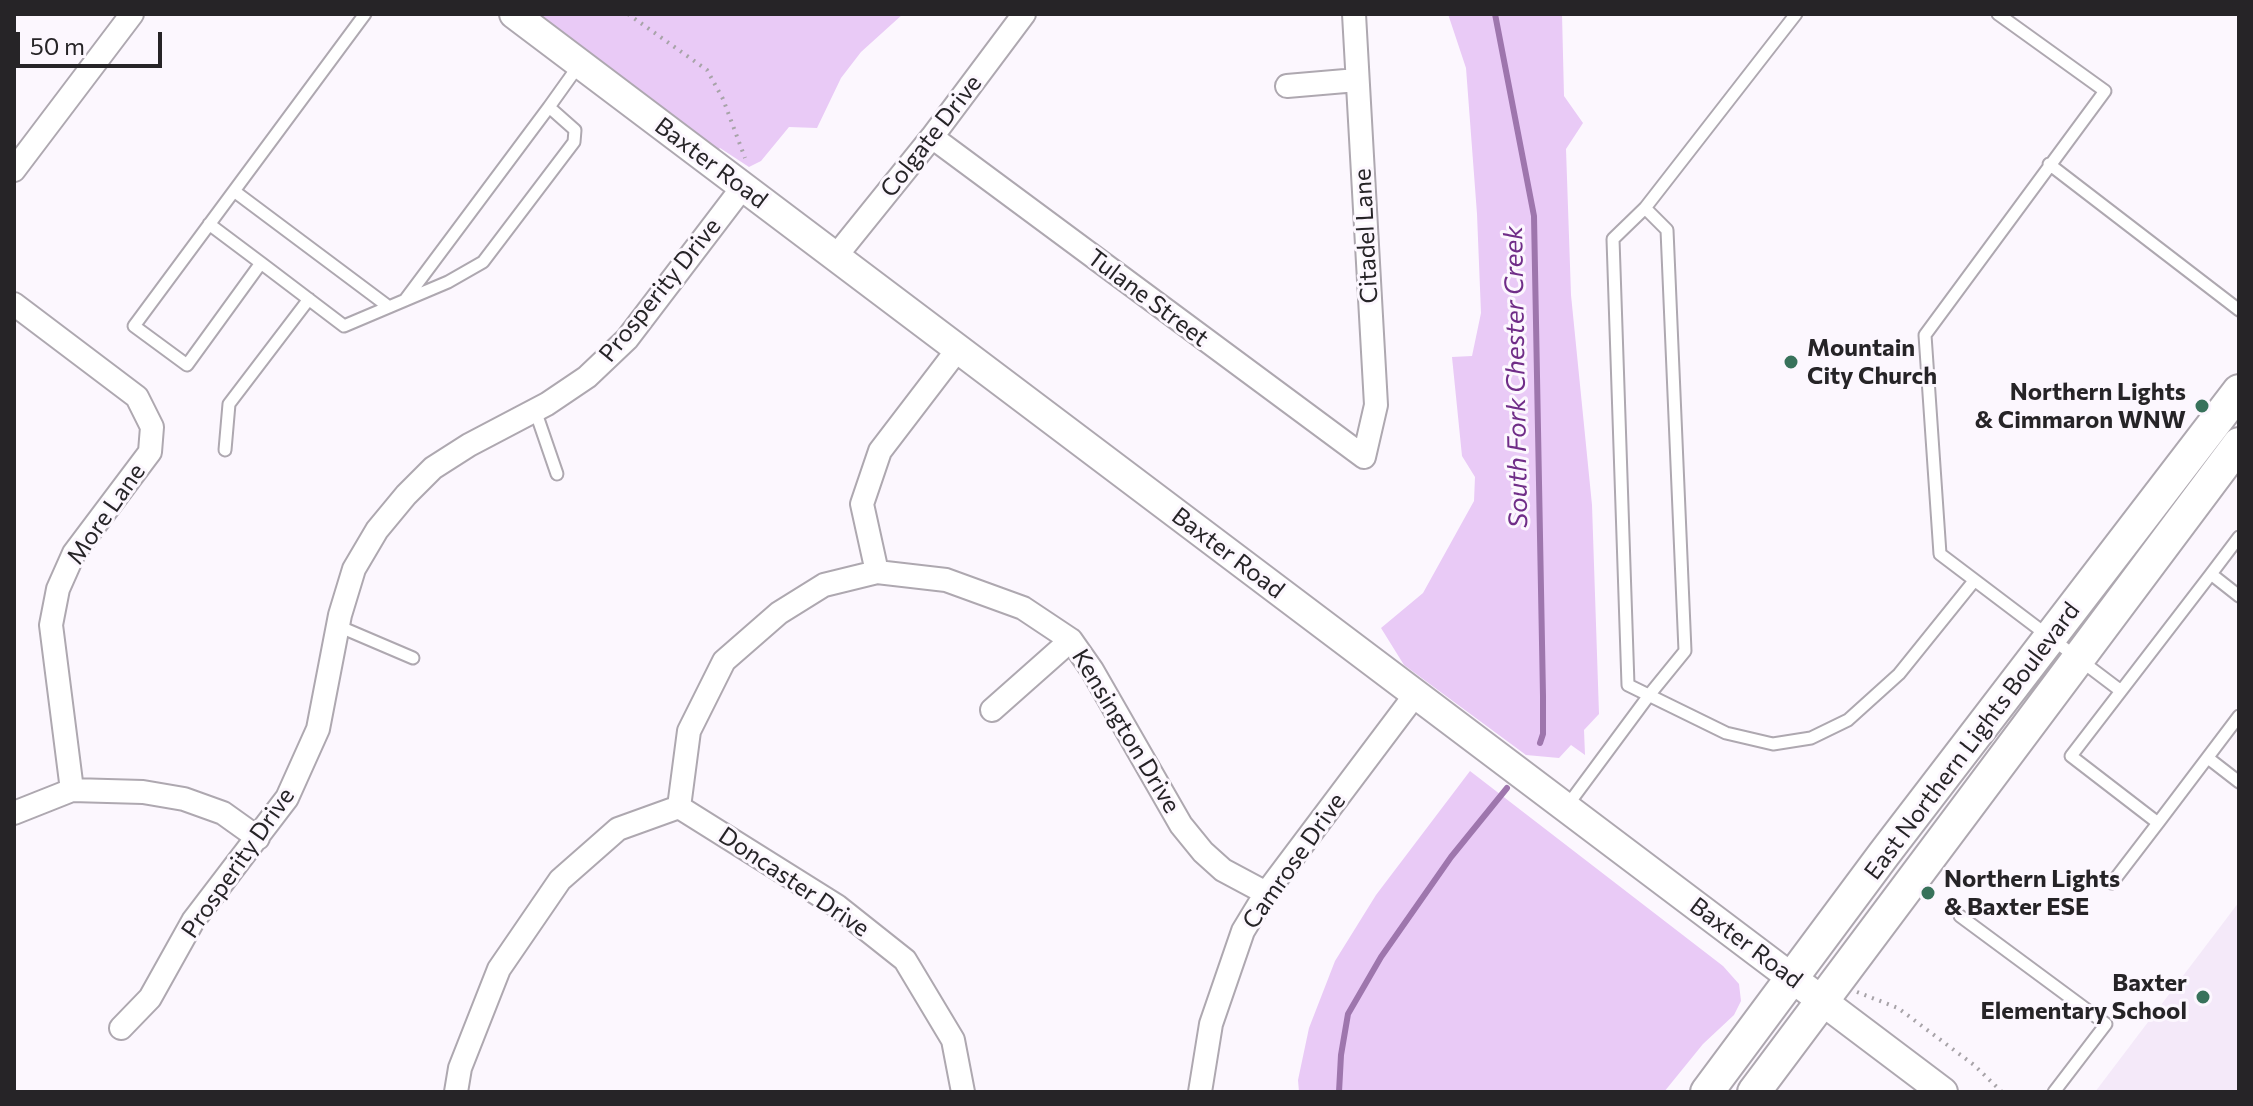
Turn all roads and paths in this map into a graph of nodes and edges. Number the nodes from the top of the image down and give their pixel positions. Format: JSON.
{"nodes":[{"id":1,"x":132,"y":14,"type":"edge"},
{"id":2,"x":365,"y":14,"type":"edge"},
{"id":3,"x":514,"y":14,"type":"edge"},
{"id":4,"x":628,"y":14,"type":"edge"},
{"id":5,"x":1024,"y":14,"type":"edge"},
{"id":6,"x":1354,"y":14,"type":"edge"},
{"id":7,"x":1796,"y":14,"type":"edge"},
{"id":8,"x":1998,"y":14,"type":"edge"},
{"id":9,"x":580,"y":64,"type":"junction"},
{"id":10,"x":1357,"y":80,"type":"junction"},
{"id":11,"x":1287,"y":86,"type":"dead end"},
{"id":12,"x":549,"y":107,"type":"junction"},
{"id":13,"x":932,"y":137,"type":"junction"},
{"id":14,"x":2049,"y":164,"type":"junction"},
{"id":15,"x":14,"y":170,"type":"edge"},
{"id":16,"x":745,"y":177,"type":"junction"},
{"id":17,"x":234,"y":191,"type":"junction"},
{"id":18,"x":1645,"y":208,"type":"junction"},
{"id":19,"x":209,"y":224,"type":"junction"},
{"id":20,"x":836,"y":256,"type":"junction"},
{"id":21,"x":261,"y":263,"type":"junction"},
{"id":22,"x":309,"y":299,"type":"junction"},
{"id":23,"x":405,"y":300,"type":"junction"},
{"id":24,"x":14,"y":304,"type":"edge"},
{"id":25,"x":389,"y":307,"type":"junction"},
{"id":26,"x":2239,"y":310,"type":"edge"},
{"id":27,"x":958,"y":349,"type":"junction"},
{"id":28,"x":2239,"y":391,"type":"edge"},
{"id":29,"x":535,"y":410,"type":"junction"},
{"id":30,"x":2239,"y":444,"type":"edge"},
{"id":31,"x":225,"y":450,"type":"dead end"},
{"id":32,"x":1364,"y":457,"type":"joint"},
{"id":33,"x":557,"y":474,"type":"dead end"},
{"id":34,"x":2239,"y":537,"type":"edge"},
{"id":35,"x":877,"y":572,"type":"junction"},
{"id":36,"x":2211,"y":574,"type":"junction"},
{"id":37,"x":1974,"y":581,"type":"junction"},
{"id":38,"x":2239,"y":596,"type":"edge"},
{"id":39,"x":338,"y":626,"type":"junction"},
{"id":40,"x":2050,"y":638,"type":"junction"},
{"id":41,"x":1071,"y":640,"type":"junction"},
{"id":42,"x":413,"y":658,"type":"dead end"},
{"id":43,"x":2078,"y":659,"type":"junction"},
{"id":44,"x":2121,"y":691,"type":"junction"},
{"id":45,"x":1650,"y":694,"type":"junction"},
{"id":46,"x":1415,"y":695,"type":"junction"},
{"id":47,"x":992,"y":710,"type":"dead end"},
{"id":48,"x":2239,"y":716,"type":"edge"},
{"id":49,"x":2208,"y":758,"type":"junction"},
{"id":50,"x":2239,"y":782,"type":"edge"},
{"id":51,"x":72,"y":790,"type":"junction"},
{"id":52,"x":679,"y":807,"type":"junction"},
{"id":53,"x":1566,"y":808,"type":"junction"},
{"id":54,"x":14,"y":813,"type":"edge"},
{"id":55,"x":2158,"y":823,"type":"junction"},
{"id":56,"x":258,"y":838,"type":"junction"},
{"id":57,"x":2112,"y":883,"type":"dead end"},
{"id":58,"x":1266,"y":893,"type":"junction"},
{"id":59,"x":1960,"y":916,"type":"dead end"},
{"id":60,"x":1792,"y":978,"type":"junction"},
{"id":61,"x":1852,"y":983,"type":"dead end"},
{"id":62,"x":1822,"y":1001,"type":"junction"},
{"id":63,"x":121,"y":1028,"type":"dead end"},
{"id":64,"x":456,"y":1092,"type":"edge"},
{"id":65,"x":963,"y":1092,"type":"edge"},
{"id":66,"x":1200,"y":1092,"type":"edge"},
{"id":67,"x":1707,"y":1092,"type":"edge"},
{"id":68,"x":1754,"y":1092,"type":"edge"},
{"id":69,"x":1943,"y":1092,"type":"edge"},
{"id":70,"x":2002,"y":1092,"type":"edge"},
{"id":71,"x":2054,"y":1092,"type":"edge"}],
"edges":[{"from":1,"to":15,"type":"street"},
{"from":2,"to":17,"type":"lane"},
{"from":3,"to":9,"type":"street","name":"Baxter Road"},
{"from":4,"to":16,"type":"path"},
{"from":5,"to":13,"type":"street","name":"Colgate Drive"},
{"from":6,"to":10,"type":"street","name":"Citadel Lane"},
{"from":7,"to":18,"type":"lane"},
{"from":8,"to":14,"type":"lane"},
{"from":9,"to":12,"type":"lane"},
{"from":9,"to":16,"type":"street","name":"Baxter Road"},
{"from":10,"to":11,"type":"street"},
{"from":10,"to":32,"type":"street","name":"Citadel Lane"},
{"from":12,"to":23,"type":"lane"},
{"from":12,"to":23,"type":"lane"},
{"from":13,"to":20,"type":"street","name":"Colgate Drive"},
{"from":13,"to":32,"type":"street","name":"Tulane Street"},
{"from":14,"to":26,"type":"lane"},
{"from":14,"to":37,"type":"lane"},
{"from":16,"to":20,"type":"street","name":"Baxter Road"},
{"from":16,"to":29,"type":"street","name":"Prosperity Drive"},
{"from":17,"to":19,"type":"lane"},
{"from":17,"to":25,"type":"lane"},
{"from":18,"to":45,"type":"lane"},
{"from":18,"to":45,"type":"lane"},
{"from":19,"to":21,"type":"lane"},
{"from":19,"to":21,"type":"lane"},
{"from":20,"to":27,"type":"street","name":"Baxter Road"},
{"from":21,"to":22,"type":"lane"},
{"from":22,"to":25,"type":"lane"},
{"from":22,"to":31,"type":"lane"},
{"from":23,"to":25,"type":"lane"},
{"from":24,"to":51,"type":"street","name":"More Lane"},
{"from":27,"to":35,"type":"street"},
{"from":27,"to":46,"type":"street","name":"Baxter Road"},
{"from":28,"to":40,"type":"main road","name":"East Northern Lights Boulevard"},
{"from":29,"to":33,"type":"lane"},
{"from":29,"to":39,"type":"street","name":"Prosperity Drive"},
{"from":30,"to":43,"type":"main road","name":"East Northern Lights Boulevard"},
{"from":34,"to":36,"type":"lane"},
{"from":35,"to":41,"type":"street","name":"Kensington Drive"},
{"from":35,"to":52,"type":"street","name":"Kensington Drive"},
{"from":36,"to":38,"type":"lane"},
{"from":36,"to":44,"type":"lane"},
{"from":37,"to":40,"type":"lane"},
{"from":37,"to":45,"type":"lane"},
{"from":39,"to":42,"type":"lane"},
{"from":39,"to":56,"type":"street","name":"Prosperity Drive"},
{"from":40,"to":43,"type":"lane"},
{"from":40,"to":60,"type":"main road","name":"East Northern Lights Boulevard"},
{"from":41,"to":47,"type":"street"},
{"from":41,"to":58,"type":"street","name":"Kensington Drive"},
{"from":43,"to":44,"type":"lane"},
{"from":43,"to":62,"type":"main road","name":"East Northern Lights Boulevard"},
{"from":44,"to":55,"type":"lane"},
{"from":45,"to":53,"type":"lane"},
{"from":46,"to":53,"type":"street","name":"Baxter Road"},
{"from":46,"to":58,"type":"street","name":"Camrose Drive"},
{"from":48,"to":49,"type":"lane"},
{"from":49,"to":50,"type":"lane"},
{"from":49,"to":55,"type":"lane"},
{"from":51,"to":54,"type":"street"},
{"from":51,"to":56,"type":"street"},
{"from":52,"to":64,"type":"street"},
{"from":52,"to":65,"type":"street","name":"Doncaster Drive"},
{"from":53,"to":60,"type":"street","name":"Baxter Road"},
{"from":55,"to":57,"type":"lane"},
{"from":56,"to":63,"type":"street","name":"Prosperity Drive"},
{"from":58,"to":66,"type":"street","name":"Camrose Drive"},
{"from":59,"to":71,"type":"lane"},
{"from":60,"to":62,"type":"street","name":"Baxter Road"},
{"from":60,"to":67,"type":"main road","name":"East Northern Lights Boulevard"},
{"from":61,"to":70,"type":"path"},
{"from":62,"to":68,"type":"main road","name":"East Northern Lights Boulevard"},
{"from":62,"to":69,"type":"street","name":"Baxter Road"}]}
